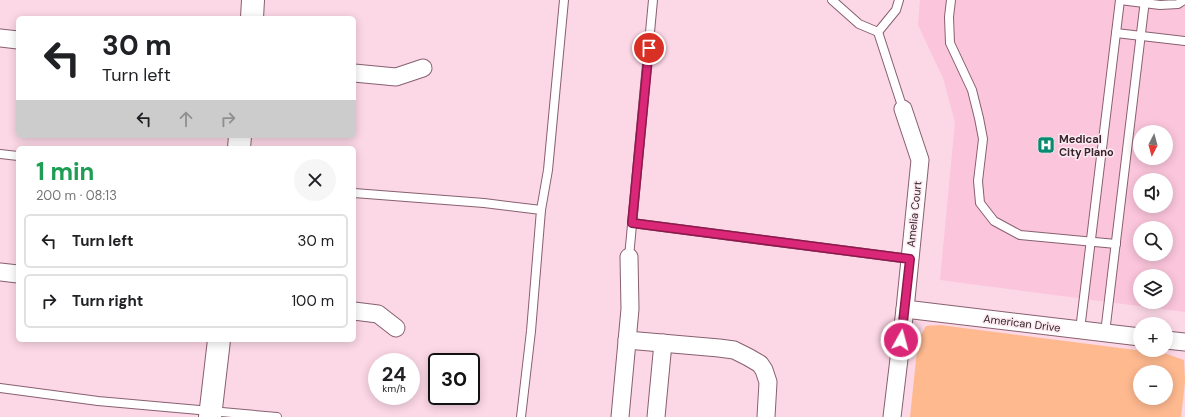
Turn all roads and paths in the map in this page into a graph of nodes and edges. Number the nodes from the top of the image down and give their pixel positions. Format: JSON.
{"nodes":[{"id":1,"x":253,"y":0,"type":"edge"},
{"id":2,"x":564,"y":0,"type":"edge"},
{"id":3,"x":653,"y":0,"type":"edge"},
{"id":4,"x":832,"y":0,"type":"edge"},
{"id":5,"x":899,"y":0,"type":"edge"},
{"id":6,"x":951,"y":0,"type":"edge"},
{"id":7,"x":1120,"y":0,"type":"edge"},
{"id":8,"x":1184,"y":0,"type":"edge"},
{"id":9,"x":1145,"y":2,"type":"edge"},
{"id":10,"x":252,"y":16,"type":"edge"},
{"id":11,"x":878,"y":32,"type":"junction"},
{"id":12,"x":1116,"y":33,"type":"junction"},
{"id":13,"x":1141,"y":36,"type":"junction"},
{"id":14,"x":0,"y":38,"type":"edge"},
{"id":15,"x":16,"y":40,"type":"edge"},
{"id":16,"x":1185,"y":40,"type":"edge"},
{"id":17,"x":423,"y":68,"type":"dead end"},
{"id":18,"x":356,"y":73,"type":"edge"},
{"id":19,"x":903,"y":109,"type":"joint"},
{"id":20,"x":0,"y":154,"type":"edge"},
{"id":21,"x":16,"y":156,"type":"edge"},
{"id":22,"x":356,"y":193,"type":"edge"},
{"id":23,"x":541,"y":210,"type":"junction"},
{"id":24,"x":632,"y":223,"type":"junction"},
{"id":25,"x":1091,"y":242,"type":"junction"},
{"id":26,"x":1116,"y":244,"type":"junction"},
{"id":27,"x":629,"y":257,"type":"joint"},
{"id":28,"x":910,"y":259,"type":"junction"},
{"id":29,"x":0,"y":272,"type":"edge"},
{"id":30,"x":16,"y":274,"type":"edge"},
{"id":31,"x":905,"y":309,"type":"junction"},
{"id":32,"x":356,"y":311,"type":"edge"},
{"id":33,"x":396,"y":328,"type":"dead end"},
{"id":34,"x":1080,"y":330,"type":"junction"},
{"id":35,"x":1105,"y":332,"type":"junction"},
{"id":36,"x":1133,"y":336,"type":"edge"},
{"id":37,"x":627,"y":340,"type":"junction"},
{"id":38,"x":1173,"y":341,"type":"edge"},
{"id":39,"x":218,"y":342,"type":"edge"},
{"id":40,"x":1185,"y":342,"type":"edge"},
{"id":41,"x":663,"y":343,"type":"junction"},
{"id":42,"x":0,"y":388,"type":"edge"},
{"id":43,"x":210,"y":414,"type":"edge"},
{"id":44,"x":277,"y":417,"type":"edge"},
{"id":45,"x":521,"y":417,"type":"edge"},
{"id":46,"x":620,"y":417,"type":"edge"},
{"id":47,"x":656,"y":417,"type":"edge"},
{"id":48,"x":766,"y":417,"type":"edge"},
{"id":49,"x":892,"y":417,"type":"edge"}],
"edges":[{"from":1,"to":10,"type":"street"},
{"from":2,"to":23,"type":"lane"},
{"from":3,"to":24,"type":"lane"},
{"from":4,"to":11,"type":"lane"},
{"from":5,"to":11,"type":"lane"},
{"from":6,"to":25,"type":"lane"},
{"from":7,"to":9,"type":"lane"},
{"from":7,"to":12,"type":"lane"},
{"from":8,"to":9,"type":"lane"},
{"from":9,"to":13,"type":"lane"},
{"from":11,"to":19,"type":"lane"},
{"from":12,"to":13,"type":"lane"},
{"from":12,"to":25,"type":"lane"},
{"from":13,"to":16,"type":"lane"},
{"from":13,"to":26,"type":"lane"},
{"from":14,"to":15,"type":"street"},
{"from":17,"to":18,"type":"street"},
{"from":19,"to":28,"type":"street","name":"Amelia Court"},
{"from":20,"to":21,"type":"lane"},
{"from":22,"to":23,"type":"lane"},
{"from":23,"to":45,"type":"lane"},
{"from":24,"to":27,"type":"lane"},
{"from":24,"to":28,"type":"lane"},
{"from":25,"to":26,"type":"lane"},
{"from":25,"to":34,"type":"lane"},
{"from":26,"to":35,"type":"lane"},
{"from":27,"to":37,"type":"street"},
{"from":28,"to":31,"type":"street","name":"Amelia Court"},
{"from":29,"to":30,"type":"street"},
{"from":31,"to":34,"type":"street","name":"American Drive"},
{"from":31,"to":49,"type":"street","name":"Amelia Court"},
{"from":32,"to":33,"type":"street"},
{"from":34,"to":35,"type":"street","name":"American Drive"},
{"from":35,"to":36,"type":"street","name":"American Drive"},
{"from":37,"to":41,"type":"street"},
{"from":37,"to":46,"type":"street"},
{"from":38,"to":40,"type":"street"},
{"from":39,"to":43,"type":"street"},
{"from":41,"to":47,"type":"street"},
{"from":41,"to":48,"type":"street"},
{"from":42,"to":43,"type":"lane"},
{"from":43,"to":44,"type":"lane"}]}
